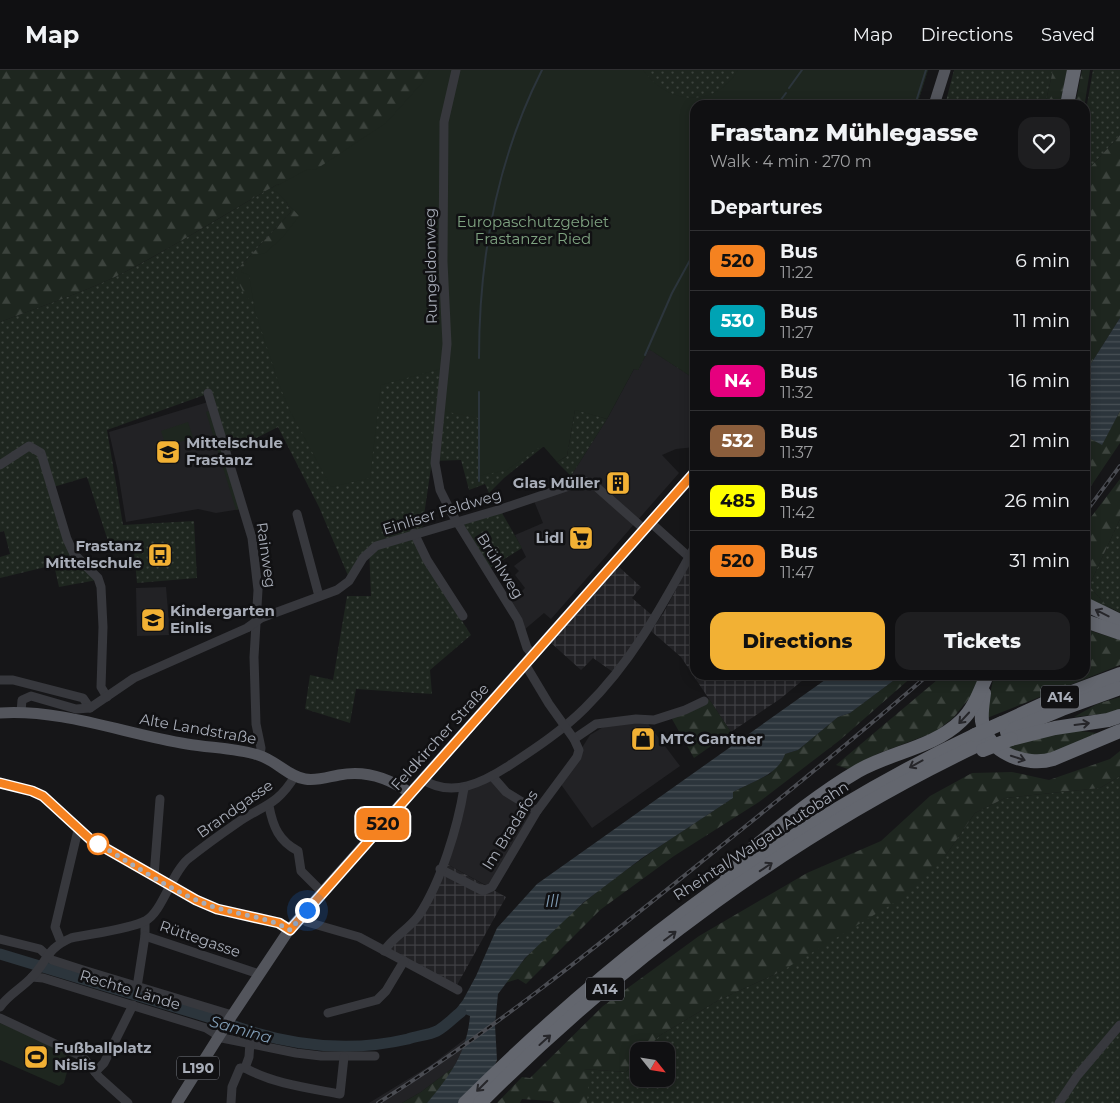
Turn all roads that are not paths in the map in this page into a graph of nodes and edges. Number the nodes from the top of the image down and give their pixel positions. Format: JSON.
{"nodes":[{"id":1,"x":456,"y":70,"type":"edge"},
{"id":2,"x":945,"y":70,"type":"edge"},
{"id":3,"x":1074,"y":70,"type":"edge"},
{"id":4,"x":936,"y":100,"type":"edge"},
{"id":5,"x":1067,"y":100,"type":"edge"},
{"id":6,"x":208,"y":393,"type":"dead end"},
{"id":7,"x":434,"y":463,"type":"joint"},
{"id":8,"x":0,"y":465,"type":"edge"},
{"id":9,"x":690,"y":478,"type":"edge"},
{"id":10,"x":297,"y":514,"type":"dead end"},
{"id":11,"x":456,"y":522,"type":"junction"},
{"id":12,"x":647,"y":526,"type":"junction"},
{"id":13,"x":414,"y":533,"type":"junction"},
{"id":14,"x":689,"y":557,"type":"joint"},
{"id":15,"x":319,"y":596,"type":"junction"},
{"id":16,"x":1090,"y":606,"type":"edge"},
{"id":17,"x":462,"y":616,"type":"dead end"},
{"id":18,"x":1120,"y":621,"type":"edge"},
{"id":19,"x":256,"y":622,"type":"junction"},
{"id":20,"x":1090,"y":624,"type":"edge"},
{"id":21,"x":1120,"y":633,"type":"edge"},
{"id":22,"x":529,"y":660,"type":"junction"},
{"id":23,"x":1120,"y":674,"type":"edge"},
{"id":24,"x":0,"y":680,"type":"edge"},
{"id":25,"x":985,"y":680,"type":"edge"},
{"id":26,"x":986,"y":680,"type":"edge"},
{"id":27,"x":1120,"y":688,"type":"edge"},
{"id":28,"x":107,"y":697,"type":"junction"},
{"id":29,"x":704,"y":700,"type":"dead end"},
{"id":30,"x":90,"y":708,"type":"junction"},
{"id":31,"x":21,"y":712,"type":"junction"},
{"id":32,"x":0,"y":713,"type":"edge"},
{"id":33,"x":1120,"y":716,"type":"edge"},
{"id":34,"x":565,"y":726,"type":"junction"},
{"id":35,"x":1006,"y":731,"type":"junction"},
{"id":36,"x":1120,"y":731,"type":"edge"},
{"id":37,"x":574,"y":739,"type":"junction"},
{"id":38,"x":980,"y":743,"type":"junction"},
{"id":39,"x":260,"y":755,"type":"junction"},
{"id":40,"x":295,"y":776,"type":"junction"},
{"id":41,"x":492,"y":776,"type":"junction"},
{"id":42,"x":422,"y":779,"type":"junction"},
{"id":43,"x":0,"y":782,"type":"edge"},
{"id":44,"x":464,"y":788,"type":"junction"},
{"id":45,"x":410,"y":793,"type":"junction"},
{"id":46,"x":160,"y":799,"type":"dead end"},
{"id":47,"x":269,"y":806,"type":"junction"},
{"id":48,"x":537,"y":811,"type":"junction"},
{"id":49,"x":78,"y":830,"type":"junction"},
{"id":50,"x":440,"y":869,"type":"junction"},
{"id":51,"x":154,"y":876,"type":"junction"},
{"id":52,"x":169,"y":885,"type":"junction"},
{"id":53,"x":323,"y":893,"type":"junction"},
{"id":54,"x":301,"y":917,"type":"junction"},
{"id":55,"x":675,"y":918,"type":"junction"},
{"id":56,"x":145,"y":922,"type":"junction"},
{"id":57,"x":290,"y":930,"type":"junction"},
{"id":58,"x":145,"y":936,"type":"junction"},
{"id":59,"x":0,"y":938,"type":"edge"},
{"id":60,"x":62,"y":942,"type":"junction"},
{"id":61,"x":384,"y":950,"type":"junction"},
{"id":62,"x":45,"y":957,"type":"junction"},
{"id":63,"x":404,"y":962,"type":"junction"},
{"id":64,"x":259,"y":974,"type":"junction"},
{"id":65,"x":34,"y":975,"type":"junction"},
{"id":66,"x":136,"y":987,"type":"junction"},
{"id":67,"x":458,"y":990,"type":"dead end"},
{"id":68,"x":133,"y":1005,"type":"junction"},
{"id":69,"x":0,"y":1007,"type":"edge"},
{"id":70,"x":328,"y":1013,"type":"dead end"},
{"id":71,"x":231,"y":1016,"type":"junction"},
{"id":72,"x":0,"y":1018,"type":"edge"},
{"id":73,"x":1120,"y":1025,"type":"edge"},
{"id":74,"x":219,"y":1035,"type":"junction"},
{"id":75,"x":250,"y":1042,"type":"junction"},
{"id":76,"x":375,"y":1056,"type":"dead end"},
{"id":77,"x":344,"y":1057,"type":"junction"},
{"id":78,"x":245,"y":1068,"type":"junction"},
{"id":79,"x":95,"y":1072,"type":"junction"},
{"id":80,"x":128,"y":1103,"type":"edge"},
{"id":81,"x":177,"y":1103,"type":"edge"},
{"id":82,"x":232,"y":1103,"type":"edge"},
{"id":83,"x":465,"y":1103,"type":"edge"},
{"id":84,"x":480,"y":1103,"type":"edge"},
{"id":85,"x":1059,"y":1103,"type":"edge"}],
"edges":[{"from":1,"to":7,"type":"street","name":"Rungeldonweg"},
{"from":2,"to":4,"type":"main road"},
{"from":3,"to":5,"type":"highway"},
{"from":6,"to":19,"type":"street","name":"Rainweg"},
{"from":7,"to":11,"type":"street","name":"Brühlweg"},
{"from":8,"to":28,"type":"street"},
{"from":9,"to":12,"type":"main road","name":"Feldkircher Straße","number":"L190"},
{"from":10,"to":15,"type":"street"},
{"from":11,"to":12,"type":"street","name":"Einliser Feldweg"},
{"from":11,"to":13,"type":"street","name":"Einliser Feldweg"},
{"from":11,"to":22,"type":"street","name":"Brühlweg"},
{"from":12,"to":14,"type":"street"},
{"from":12,"to":22,"type":"main road","name":"Feldkircher Straße","number":"L190"},
{"from":13,"to":15,"type":"street","name":"Einliser Feldweg"},
{"from":13,"to":17,"type":"street"},
{"from":14,"to":34,"type":"street"},
{"from":15,"to":19,"type":"street","name":"Einliser Feldweg"},
{"from":18,"to":16,"type":"highway","one_way":true},
{"from":19,"to":28,"type":"street","name":"Einliser Feldweg"},
{"from":19,"to":39,"type":"street","name":"Rainweg"},
{"from":20,"to":21,"type":"highway"},
{"from":22,"to":34,"type":"street","name":"Brühlweg"},
{"from":22,"to":42,"type":"main road","name":"Feldkircher Straße","number":"L190"},
{"from":23,"to":35,"type":"highway","name":"Rheintal/Walgau Autobahn","number":"A14"},
{"from":24,"to":30,"type":"street"},
{"from":25,"to":55,"type":"highway","one_way":true},
{"from":26,"to":36,"type":"highway","one_way":true},
{"from":27,"to":35,"type":"highway","name":"Rheintal/Walgau Autobahn","number":"A14"},
{"from":28,"to":30,"type":"street","name":"Einliser Feldweg"},
{"from":29,"to":37,"type":"street"},
{"from":30,"to":31,"type":"street"},
{"from":31,"to":32,"type":"main road","name":"Alte Landstraße"},
{"from":31,"to":39,"type":"main road","name":"Alte Landstraße"},
{"from":35,"to":33,"type":"highway","one_way":true},
{"from":34,"to":37,"type":"street"},
{"from":34,"to":41,"type":"street"},
{"from":35,"to":38,"type":"highway","name":"Rheintal/Walgau Autobahn","number":"A14"},
{"from":37,"to":48,"type":"street","name":"Im Bradafos"},
{"from":38,"to":55,"type":"highway","name":"Rheintal/Walgau Autobahn","number":"A14","one_way":true},
{"from":84,"to":38,"type":"highway","name":"Rheintal/Walgau Autobahn","number":"A14","one_way":true},
{"from":39,"to":40,"type":"main road","name":"Alte Landstraße"},
{"from":40,"to":45,"type":"main road","name":"Alte Landstraße"},
{"from":40,"to":47,"type":"street","name":"Brandgasse"},
{"from":41,"to":44,"type":"street"},
{"from":41,"to":48,"type":"street"},
{"from":42,"to":44,"type":"street"},
{"from":42,"to":45,"type":"main road","name":"Feldkircher Straße","number":"L190"},
{"from":43,"to":49,"type":"street"},
{"from":44,"to":50,"type":"street"},
{"from":45,"to":53,"type":"main road","name":"Feldkircher Straße","number":"L190"},
{"from":46,"to":51,"type":"street"},
{"from":47,"to":52,"type":"street","name":"Brandgasse"},
{"from":47,"to":53,"type":"street"},
{"from":48,"to":50,"type":"street","name":"Im Bradafos"},
{"from":49,"to":51,"type":"street"},
{"from":49,"to":60,"type":"street"},
{"from":50,"to":61,"type":"street"},
{"from":51,"to":52,"type":"street"},
{"from":52,"to":56,"type":"street","name":"Brandgasse"},
{"from":52,"to":57,"type":"street"},
{"from":53,"to":54,"type":"main road","name":"Feldkircher Straße","number":"L190"},
{"from":54,"to":57,"type":"main road","name":"Feldkircher Straße","number":"L190"},
{"from":54,"to":61,"type":"street"},
{"from":55,"to":83,"type":"highway","name":"Rheintal/Walgau Autobahn","number":"A14","one_way":true},
{"from":56,"to":58,"type":"street","name":"Rüttegasse"},
{"from":56,"to":60,"type":"street"},
{"from":57,"to":64,"type":"main road","name":"Feldkircher Straße","number":"L190"},
{"from":58,"to":64,"type":"street","name":"Rüttegasse"},
{"from":58,"to":66,"type":"street"},
{"from":59,"to":62,"type":"street"},
{"from":60,"to":62,"type":"street"},
{"from":61,"to":63,"type":"street"},
{"from":62,"to":65,"type":"street"},
{"from":62,"to":66,"type":"street"},
{"from":63,"to":67,"type":"street"},
{"from":63,"to":70,"type":"street"},
{"from":64,"to":71,"type":"main road","name":"Feldkircher Straße","number":"L190"},
{"from":65,"to":68,"type":"street","name":"Rechte Lände"},
{"from":65,"to":69,"type":"street"},
{"from":66,"to":71,"type":"street"},
{"from":68,"to":74,"type":"street","name":"Rechte Lände"},
{"from":68,"to":79,"type":"street"},
{"from":71,"to":74,"type":"main road","name":"Feldkircher Straße","number":"L190"},
{"from":72,"to":79,"type":"street"},
{"from":73,"to":85,"type":"street"},
{"from":74,"to":75,"type":"street","name":"Rechte Lände"},
{"from":74,"to":81,"type":"main road","number":"L190"},
{"from":75,"to":77,"type":"street","name":"Rechte Lände"},
{"from":75,"to":78,"type":"street"},
{"from":76,"to":77,"type":"street","name":"Rechte Lände"},
{"from":77,"to":78,"type":"street"},
{"from":78,"to":82,"type":"street"},
{"from":79,"to":80,"type":"street"}]}
